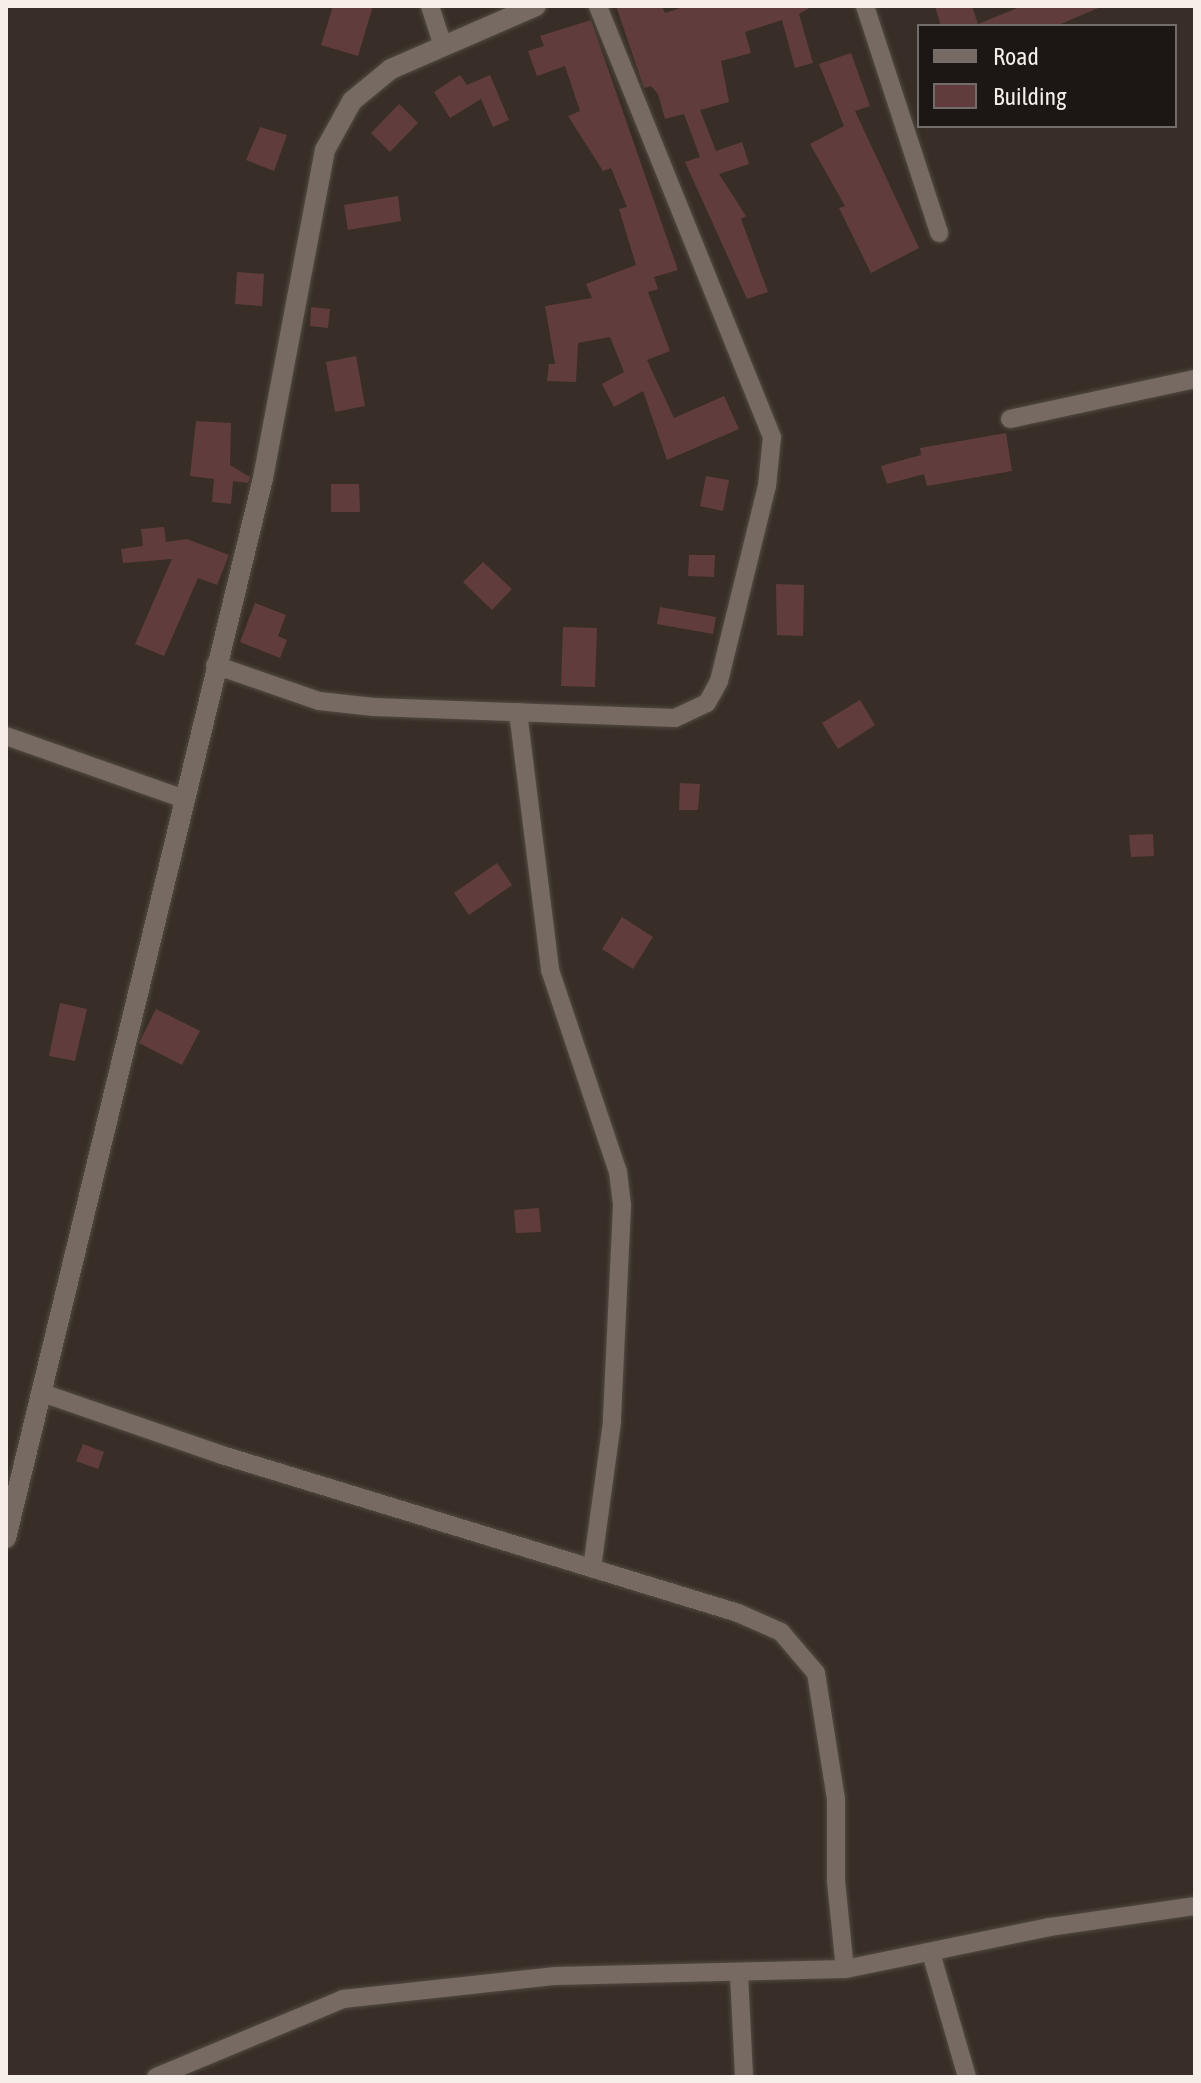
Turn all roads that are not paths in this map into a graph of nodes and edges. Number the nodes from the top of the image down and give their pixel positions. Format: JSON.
{"nodes":[{"id":1,"x":430,"y":6,"type":"edge"},
{"id":2,"x":536,"y":6,"type":"edge"},
{"id":3,"x":598,"y":6,"type":"edge"},
{"id":4,"x":865,"y":6,"type":"edge"},
{"id":5,"x":442,"y":43,"type":"junction"},
{"id":6,"x":939,"y":233,"type":"dead end"},
{"id":7,"x":1195,"y":379,"type":"edge"},
{"id":8,"x":1010,"y":419,"type":"dead end"},
{"id":9,"x":215,"y":665,"type":"junction"},
{"id":10,"x":518,"y":712,"type":"junction"},
{"id":11,"x":6,"y":736,"type":"edge"},
{"id":12,"x":181,"y":798,"type":"junction"},
{"id":13,"x":42,"y":1393,"type":"junction"},
{"id":14,"x":6,"y":1538,"type":"edge"},
{"id":15,"x":592,"y":1568,"type":"junction"},
{"id":16,"x":1195,"y":1906,"type":"edge"},
{"id":17,"x":931,"y":1953,"type":"junction"},
{"id":18,"x":845,"y":1969,"type":"junction"},
{"id":19,"x":739,"y":1974,"type":"junction"},
{"id":20,"x":156,"y":2077,"type":"edge"},
{"id":21,"x":744,"y":2077,"type":"edge"},
{"id":22,"x":967,"y":2077,"type":"edge"}],
"edges":[{"from":1,"to":5,"type":"street"},
{"from":2,"to":5,"type":"main road"},
{"from":3,"to":10,"type":"street"},
{"from":4,"to":6,"type":"street"},
{"from":5,"to":9,"type":"main road"},
{"from":7,"to":8,"type":"street"},
{"from":9,"to":10,"type":"street"},
{"from":9,"to":12,"type":"main road"},
{"from":10,"to":15,"type":"street"},
{"from":11,"to":12,"type":"street"},
{"from":12,"to":13,"type":"main road"},
{"from":13,"to":14,"type":"main road"},
{"from":13,"to":15,"type":"street"},
{"from":15,"to":18,"type":"street"},
{"from":16,"to":17,"type":"street"},
{"from":17,"to":18,"type":"street"},
{"from":17,"to":22,"type":"street"},
{"from":18,"to":19,"type":"street"},
{"from":19,"to":20,"type":"street"},
{"from":19,"to":21,"type":"street"}]}
